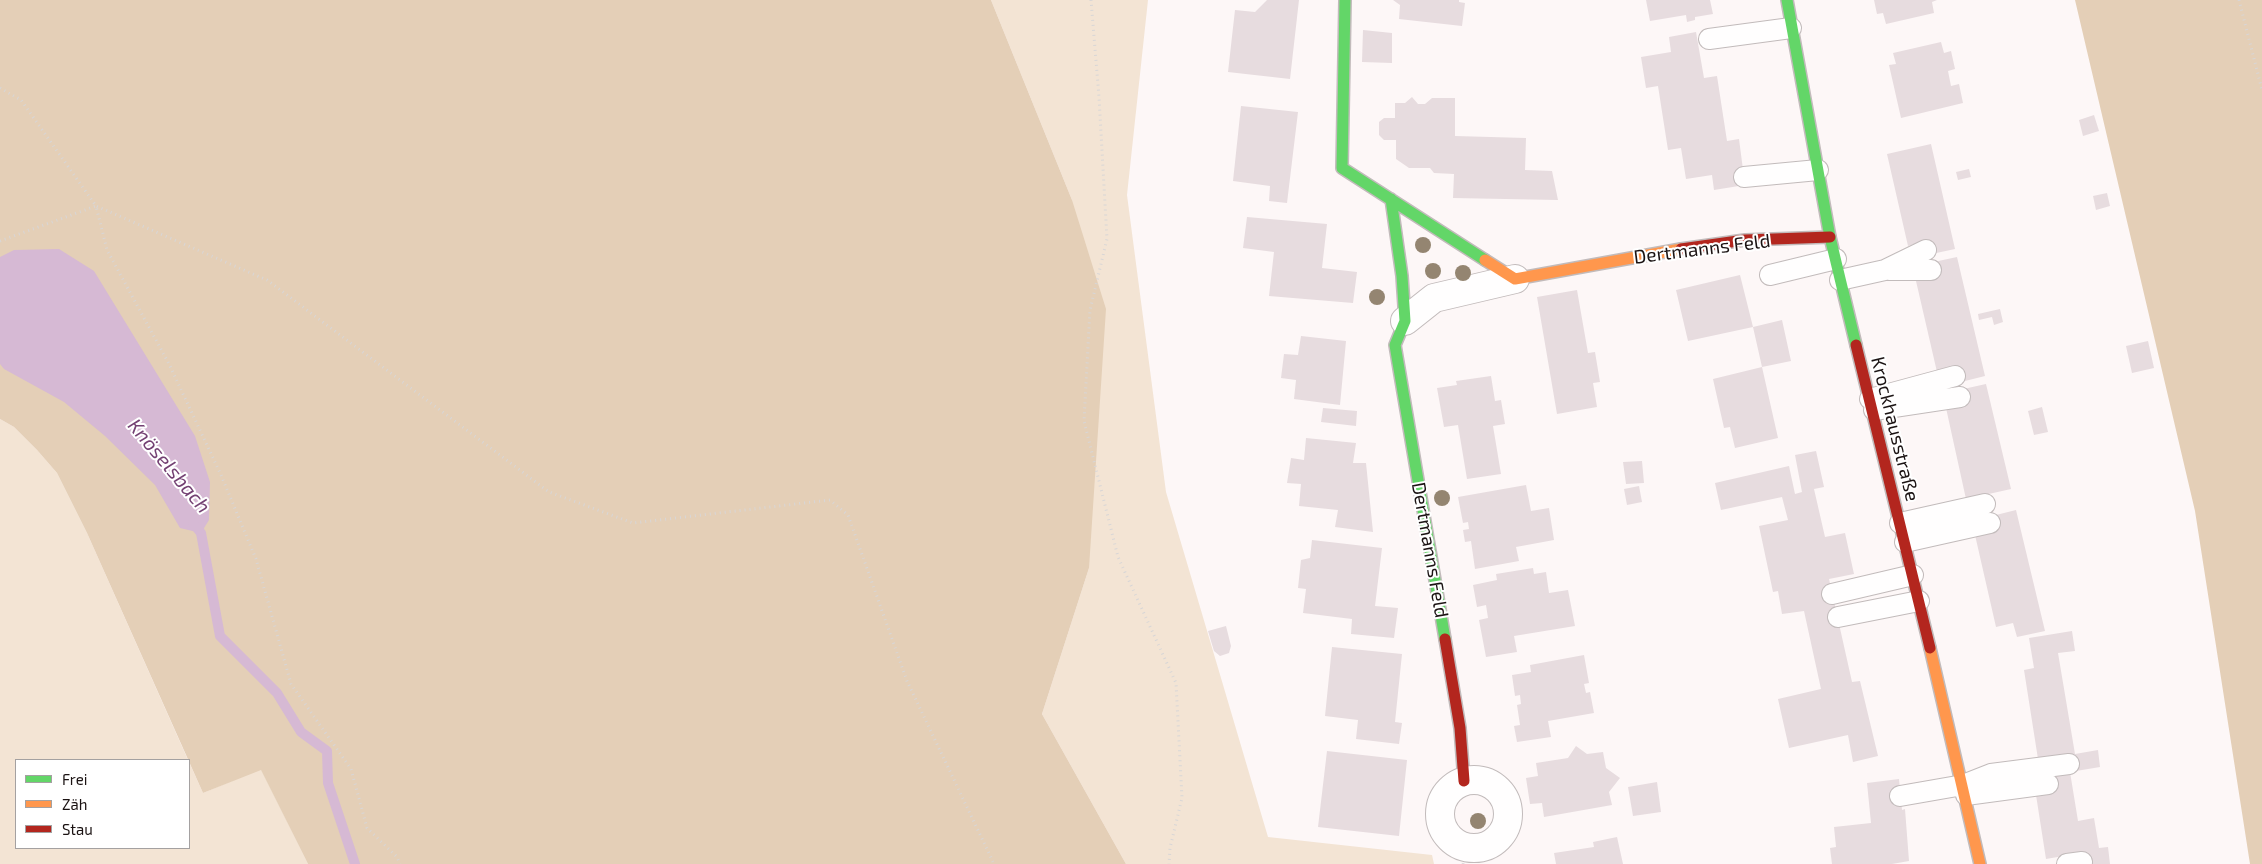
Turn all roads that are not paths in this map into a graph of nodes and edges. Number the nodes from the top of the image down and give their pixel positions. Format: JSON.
{"nodes":[{"id":1,"x":1345,"y":0,"type":"edge"},
{"id":2,"x":1787,"y":0,"type":"edge"},
{"id":3,"x":1791,"y":28,"type":"junction"},
{"id":4,"x":1710,"y":39,"type":"dead end"},
{"id":5,"x":1818,"y":170,"type":"junction"},
{"id":6,"x":1744,"y":177,"type":"dead end"},
{"id":7,"x":1391,"y":199,"type":"junction"},
{"id":8,"x":1830,"y":237,"type":"junction"},
{"id":9,"x":1926,"y":250,"type":"dead end"},
{"id":10,"x":1836,"y":259,"type":"junction"},
{"id":11,"x":1885,"y":270,"type":"junction"},
{"id":12,"x":1931,"y":270,"type":"dead end"},
{"id":13,"x":1770,"y":275,"type":"dead end"},
{"id":14,"x":1515,"y":279,"type":"junction"},
{"id":15,"x":1840,"y":280,"type":"junction"},
{"id":16,"x":1405,"y":321,"type":"junction"},
{"id":17,"x":1956,"y":376,"type":"dead end"},
{"id":18,"x":1960,"y":397,"type":"dead end"},
{"id":19,"x":1872,"y":404,"type":"junction"},
{"id":20,"x":1900,"y":523,"type":"junction"},
{"id":21,"x":1905,"y":542,"type":"junction"},
{"id":22,"x":1913,"y":576,"type":"junction"},
{"id":23,"x":1832,"y":594,"type":"dead end"},
{"id":24,"x":1919,"y":601,"type":"junction"},
{"id":25,"x":1838,"y":617,"type":"dead end"},
{"id":26,"x":2069,"y":764,"type":"dead end"},
{"id":27,"x":1464,"y":781,"type":"junction"},
{"id":28,"x":2048,"y":784,"type":"dead end"},
{"id":29,"x":1964,"y":790,"type":"junction"},
{"id":30,"x":1900,"y":796,"type":"dead end"},
{"id":31,"x":1465,"y":856,"type":"edge"},
{"id":32,"x":1980,"y":864,"type":"edge"}],
"edges":[{"from":1,"to":7,"type":"street"},
{"from":2,"to":3,"type":"street","name":"Krockhausstraße"},
{"from":3,"to":4,"type":"lane"},
{"from":3,"to":5,"type":"street","name":"Krockhausstraße"},
{"from":5,"to":6,"type":"lane"},
{"from":5,"to":8,"type":"street","name":"Krockhausstraße"},
{"from":7,"to":14,"type":"street"},
{"from":7,"to":16,"type":"street","name":"Dertmanns Feld"},
{"from":8,"to":10,"type":"street","name":"Krockhausstraße"},
{"from":8,"to":14,"type":"street","name":"Dertmanns Feld"},
{"from":9,"to":11,"type":"lane"},
{"from":10,"to":13,"type":"lane"},
{"from":10,"to":15,"type":"street","name":"Krockhausstraße"},
{"from":11,"to":12,"type":"lane"},
{"from":11,"to":15,"type":"lane"},
{"from":14,"to":16,"type":"street","name":"Dertmanns Feld"},
{"from":15,"to":19,"type":"street","name":"Krockhausstraße"},
{"from":16,"to":27,"type":"street","name":"Dertmanns Feld"},
{"from":17,"to":19,"type":"lane"},
{"from":18,"to":19,"type":"lane"},
{"from":19,"to":20,"type":"street","name":"Krockhausstraße"},
{"from":20,"to":21,"type":"street","name":"Krockhausstraße"},
{"from":20,"to":21,"type":"lane"},
{"from":21,"to":22,"type":"street","name":"Krockhausstraße"},
{"from":22,"to":23,"type":"lane"},
{"from":22,"to":24,"type":"street","name":"Krockhausstraße"},
{"from":24,"to":25,"type":"lane"},
{"from":24,"to":29,"type":"street","name":"Krockhausstraße"},
{"from":26,"to":29,"type":"lane"},
{"from":27,"to":31,"type":"street"},
{"from":27,"to":31,"type":"street"},
{"from":28,"to":29,"type":"lane"},
{"from":29,"to":30,"type":"lane"},
{"from":29,"to":32,"type":"street","name":"Krockhausstraße"}]}
